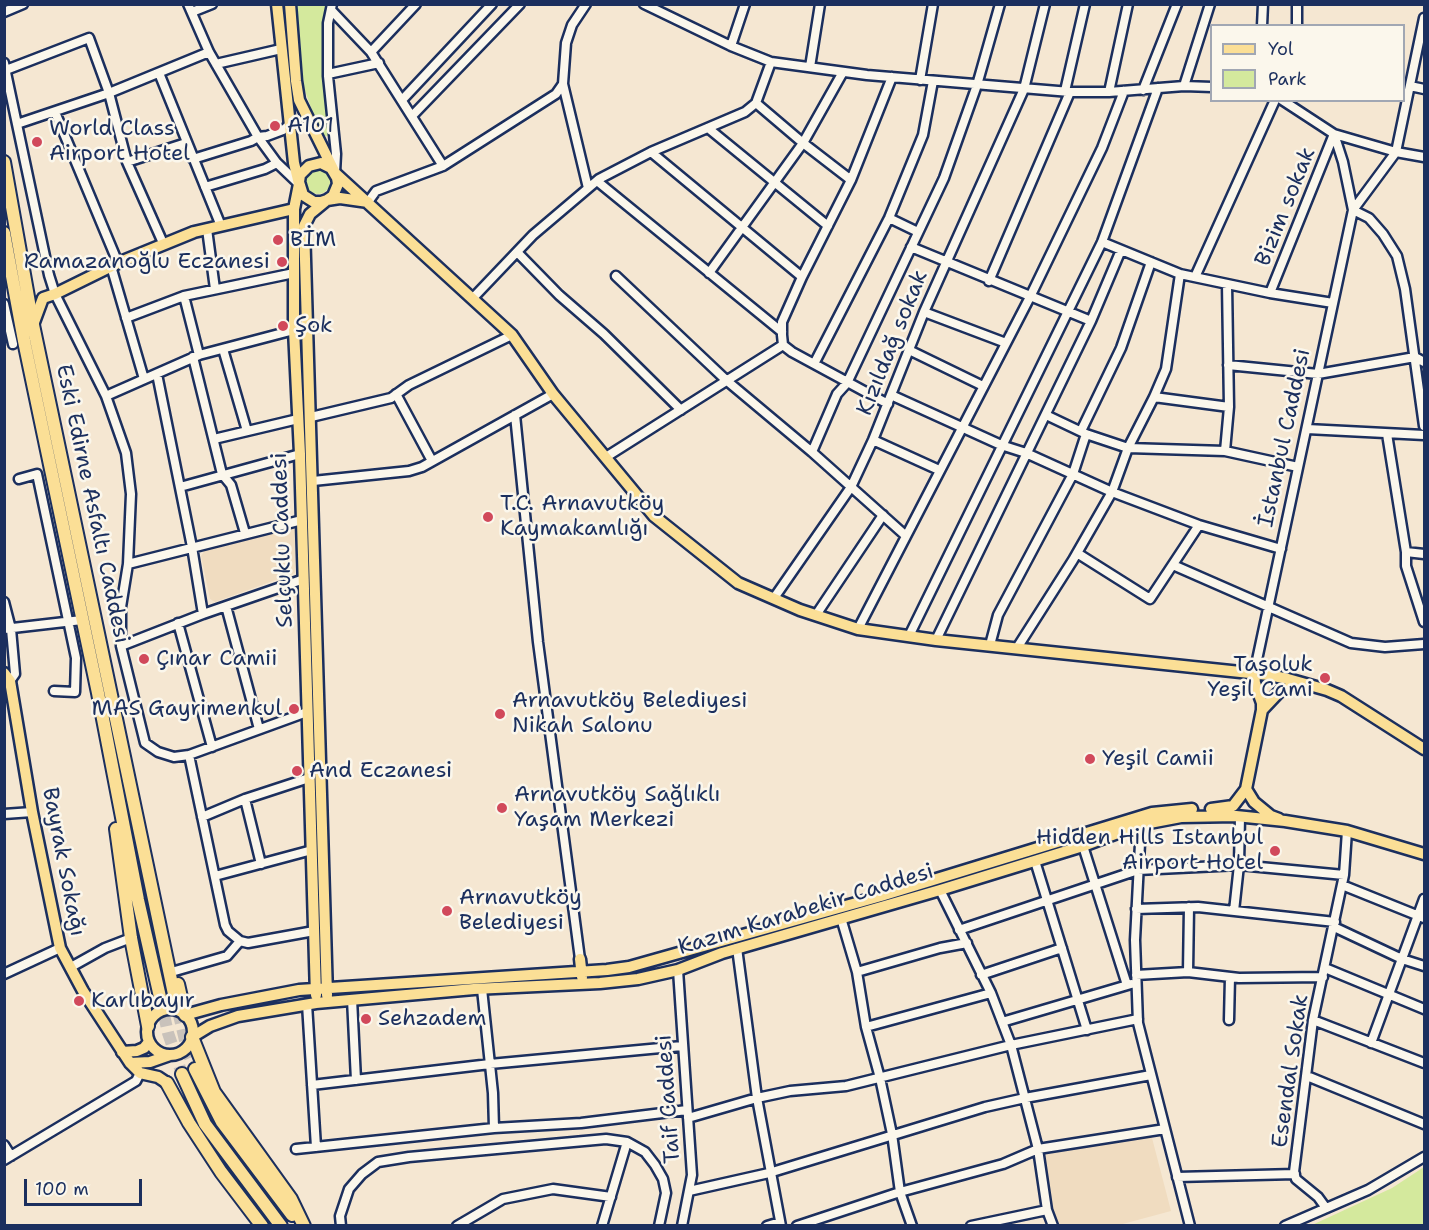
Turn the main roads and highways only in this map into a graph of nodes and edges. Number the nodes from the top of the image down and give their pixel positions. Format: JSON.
{"nodes":[{"id":1,"x":277,"y":4,"type":"edge"},
{"id":2,"x":290,"y":4,"type":"edge"},
{"id":3,"x":4,"y":162,"type":"edge"},
{"id":4,"x":335,"y":173,"type":"junction"},
{"id":5,"x":299,"y":184,"type":"junction"},
{"id":6,"x":327,"y":200,"type":"junction"},
{"id":7,"x":368,"y":202,"type":"junction"},
{"id":8,"x":294,"y":209,"type":"junction"},
{"id":9,"x":4,"y":233,"type":"edge"},
{"id":10,"x":26,"y":282,"type":"junction"},
{"id":11,"x":43,"y":298,"type":"junction"},
{"id":12,"x":33,"y":325,"type":"junction"},
{"id":13,"x":14,"y":344,"type":"edge"},
{"id":14,"x":309,"y":578,"type":"junction"},
{"id":15,"x":1254,"y":674,"type":"junction"},
{"id":16,"x":7,"y":677,"type":"edge"},
{"id":17,"x":1302,"y":683,"type":"junction"},
{"id":18,"x":1262,"y":710,"type":"junction"},
{"id":19,"x":1425,"y":749,"type":"edge"},
{"id":20,"x":314,"y":758,"type":"junction"},
{"id":21,"x":111,"y":768,"type":"junction"},
{"id":22,"x":130,"y":785,"type":"junction"},
{"id":23,"x":1246,"y":789,"type":"junction"},
{"id":24,"x":1285,"y":821,"type":"junction"},
{"id":25,"x":1425,"y":854,"type":"edge"},
{"id":26,"x":580,"y":959,"type":"road end"},
{"id":27,"x":579,"y":976,"type":"junction"},
{"id":28,"x":321,"y":989,"type":"junction"},
{"id":29,"x":174,"y":994,"type":"tunnel mouth"},
{"id":30,"x":160,"y":997,"type":"tunnel mouth"},
{"id":31,"x":317,"y":1003,"type":"junction"},
{"id":32,"x":185,"y":1015,"type":"junction"},
{"id":33,"x":148,"y":1026,"type":"junction"},
{"id":34,"x":192,"y":1037,"type":"junction"},
{"id":35,"x":154,"y":1051,"type":"junction"},
{"id":36,"x":122,"y":1052,"type":"junction"},
{"id":37,"x":130,"y":1064,"type":"junction"},
{"id":38,"x":195,"y":1069,"type":"tunnel mouth"},
{"id":39,"x":182,"y":1074,"type":"tunnel mouth"},
{"id":40,"x":167,"y":1083,"type":"junction"},
{"id":41,"x":262,"y":1226,"type":"edge"},
{"id":42,"x":280,"y":1226,"type":"edge"},
{"id":43,"x":302,"y":1226,"type":"edge"}],
"edges":[{"from":1,"to":5,"type":"main road","name":"Selçuklu Caddesi"},
{"from":2,"to":4,"type":"main road"},
{"from":3,"to":10,"type":"highway","name":"Eski Edirne Asfaltı Caddesi"},
{"from":4,"to":5,"type":"main road","name":"Selçuklu Caddesi"},
{"from":4,"to":6,"type":"main road","name":"Selçuklu Caddesi"},
{"from":4,"to":7,"type":"main road"},
{"from":5,"to":6,"type":"main road"},
{"from":5,"to":8,"type":"main road","name":"Selçuklu Caddesi"},
{"from":6,"to":7,"type":"main road"},
{"from":6,"to":14,"type":"main road","name":"Selçuklu Caddesi"},
{"from":7,"to":15,"type":"main road"},
{"from":8,"to":11,"type":"main road"},
{"from":8,"to":14,"type":"main road","name":"Selçuklu Caddesi"},
{"from":9,"to":13,"type":"highway","name":"Eski Edirne Asfaltı Caddesi"},
{"from":10,"to":11,"type":"main road"},
{"from":10,"to":12,"type":"highway","name":"Eski Edirne Asfaltı Caddesi"},
{"from":11,"to":12,"type":"main road"},
{"from":12,"to":22,"type":"highway","name":"Eski Edirne Asfaltı Caddesi"},
{"from":13,"to":21,"type":"highway","name":"Eski Edirne Asfaltı Caddesi"},
{"from":14,"to":20,"type":"main road","name":"Selçuklu Caddesi"},
{"from":14,"to":20,"type":"main road","name":"Selçuklu Caddesi"},
{"from":15,"to":17,"type":"main road"},
{"from":15,"to":18,"type":"main road"},
{"from":16,"to":36,"type":"main road","name":"Bayrak Sokağı"},
{"from":17,"to":18,"type":"main road"},
{"from":17,"to":19,"type":"main road"},
{"from":18,"to":23,"type":"main road"},
{"from":20,"to":28,"type":"main road","name":"Selçuklu Caddesi"},
{"from":20,"to":28,"type":"main road","name":"Selçuklu Caddesi"},
{"from":21,"to":30,"type":"highway","name":"Eski Edirne Asfaltı Caddesi"},
{"from":21,"to":33,"type":"highway"},
{"from":22,"to":29,"type":"highway","name":"Eski Edirne Asfaltı Caddesi"},
{"from":22,"to":32,"type":"highway"},
{"from":23,"to":24,"type":"main road"},
{"from":23,"to":27,"type":"main road","name":"Kazım Karabekir Caddesi"},
{"from":24,"to":25,"type":"main road","name":"Kazım Karabekir Caddesi"},
{"from":24,"to":27,"type":"main road","name":"Kazım Karabekir Caddesi"},
{"from":26,"to":27,"type":"main road"},
{"from":27,"to":28,"type":"main road","name":"Kazım Karabekir Caddesi"},
{"from":27,"to":31,"type":"main road","name":"Kazım Karabekir Caddesi"},
{"from":28,"to":31,"type":"main road","name":"Selçuklu Caddesi"},
{"from":28,"to":32,"type":"main road","name":"Kazım Karabekir Caddesi"},
{"from":31,"to":34,"type":"main road","name":"Kazım Karabekir Caddesi"},
{"from":32,"to":33,"type":"main road"},
{"from":32,"to":34,"type":"main road"},
{"from":33,"to":35,"type":"main road"},
{"from":34,"to":35,"type":"main road"},
{"from":34,"to":43,"type":"highway"},
{"from":35,"to":36,"type":"main road"},
{"from":35,"to":37,"type":"main road"},
{"from":35,"to":40,"type":"main road"},
{"from":36,"to":37,"type":"main road","name":"Bayrak Sokağı"},
{"from":37,"to":40,"type":"main road","name":"Bayrak Sokağı"},
{"from":38,"to":43,"type":"highway"},
{"from":39,"to":42,"type":"highway"},
{"from":40,"to":41,"type":"highway"}]}
